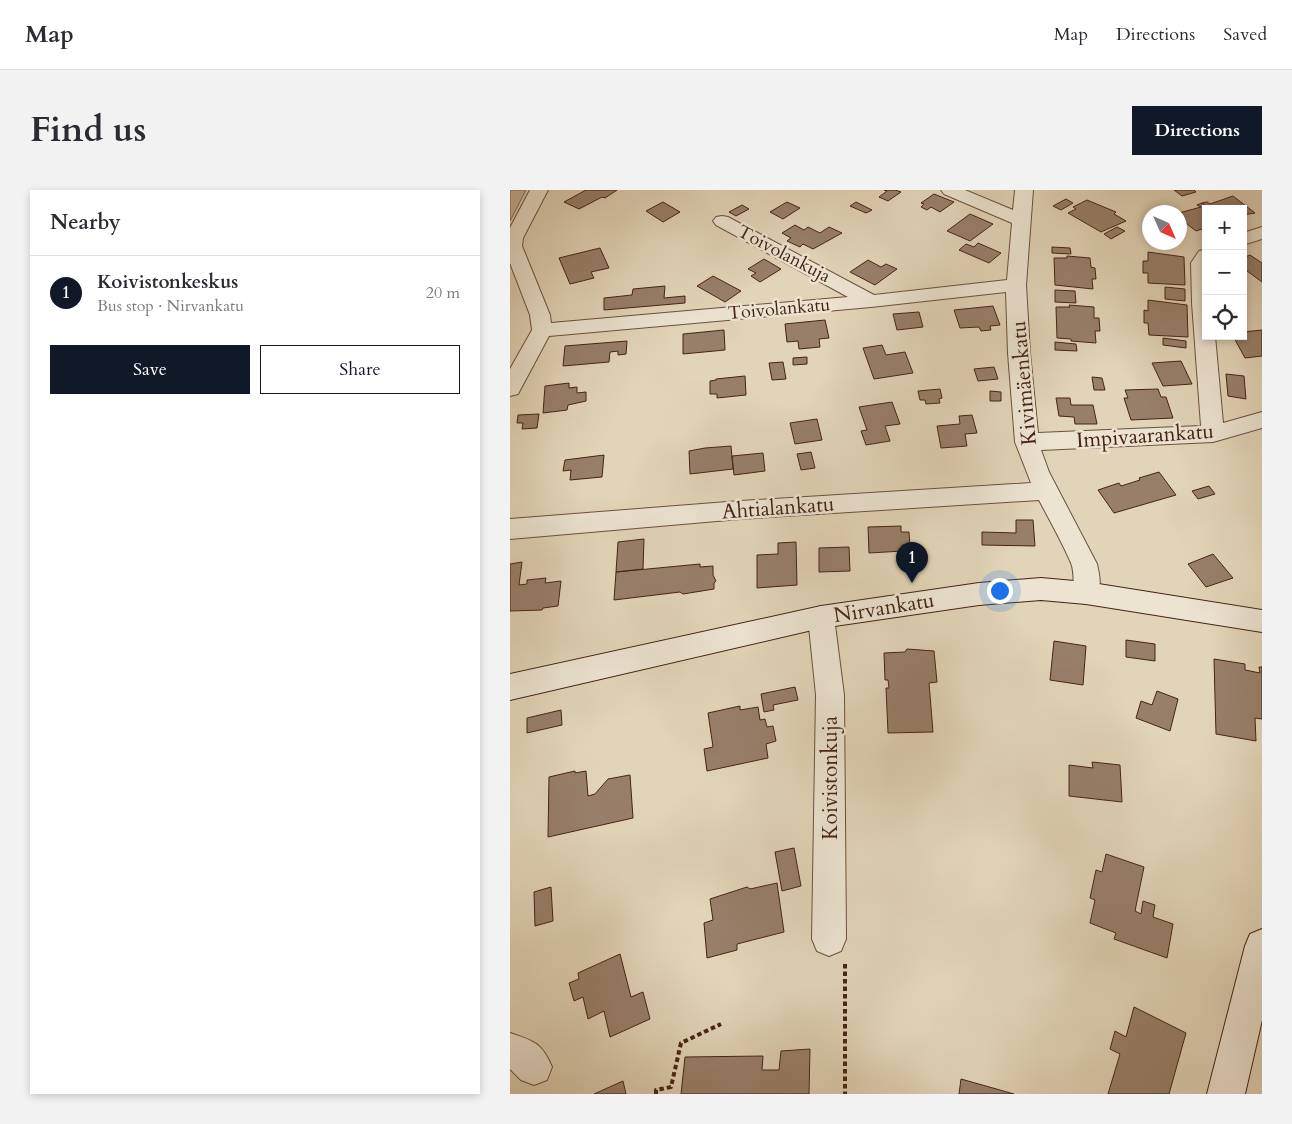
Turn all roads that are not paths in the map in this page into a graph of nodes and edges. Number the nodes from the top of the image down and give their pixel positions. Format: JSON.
{"nodes":[{"id":1,"x":539,"y":190,"type":"edge"},
{"id":2,"x":950,"y":190,"type":"edge"},
{"id":3,"x":1024,"y":190,"type":"edge"},
{"id":4,"x":1021,"y":220,"type":"junction"},
{"id":5,"x":722,"y":221,"type":"dead end"},
{"id":6,"x":1262,"y":233,"type":"edge"},
{"id":7,"x":1247,"y":238,"type":"edge"},
{"id":8,"x":1202,"y":261,"type":"edge"},
{"id":9,"x":1016,"y":285,"type":"junction"},
{"id":10,"x":871,"y":302,"type":"junction"},
{"id":11,"x":542,"y":330,"type":"junction"},
{"id":12,"x":510,"y":389,"type":"edge"},
{"id":13,"x":1262,"y":420,"type":"edge"},
{"id":14,"x":1214,"y":434,"type":"junction"},
{"id":15,"x":1028,"y":442,"type":"junction"},
{"id":16,"x":1047,"y":490,"type":"junction"},
{"id":17,"x":510,"y":529,"type":"edge"},
{"id":18,"x":1086,"y":593,"type":"junction"},
{"id":19,"x":821,"y":617,"type":"junction"},
{"id":20,"x":1262,"y":621,"type":"edge"},
{"id":21,"x":510,"y":687,"type":"edge"},
{"id":22,"x":829,"y":939,"type":"road end"},
{"id":23,"x":1262,"y":946,"type":"edge"},
{"id":24,"x":1226,"y":1094,"type":"edge"}],
"edges":[{"from":1,"to":11,"type":"street"},
{"from":2,"to":4,"type":"street"},
{"from":3,"to":4,"type":"street","name":"Kivimäenkatu"},
{"from":4,"to":9,"type":"street","name":"Kivimäenkatu"},
{"from":5,"to":10,"type":"street","name":"Toivolankuja"},
{"from":6,"to":7,"type":"street"},
{"from":8,"to":14,"type":"street"},
{"from":9,"to":10,"type":"street","name":"Toivolankatu"},
{"from":9,"to":15,"type":"street","name":"Kivimäenkatu"},
{"from":10,"to":11,"type":"street","name":"Toivolankatu"},
{"from":11,"to":12,"type":"street"},
{"from":13,"to":14,"type":"street","name":"Impivaarankatu"},
{"from":14,"to":15,"type":"street","name":"Impivaarankatu"},
{"from":15,"to":16,"type":"street","name":"Kivimäenkatu"},
{"from":16,"to":17,"type":"street","name":"Ahtialankatu"},
{"from":16,"to":18,"type":"street","name":"Kivimäenkatu"},
{"from":18,"to":19,"type":"street","name":"Nirvankatu"},
{"from":18,"to":20,"type":"street","name":"Nirvankatu"},
{"from":19,"to":21,"type":"street","name":"Nirvankatu"},
{"from":19,"to":22,"type":"street","name":"Koivistonkuja"},
{"from":23,"to":24,"type":"street"}]}
